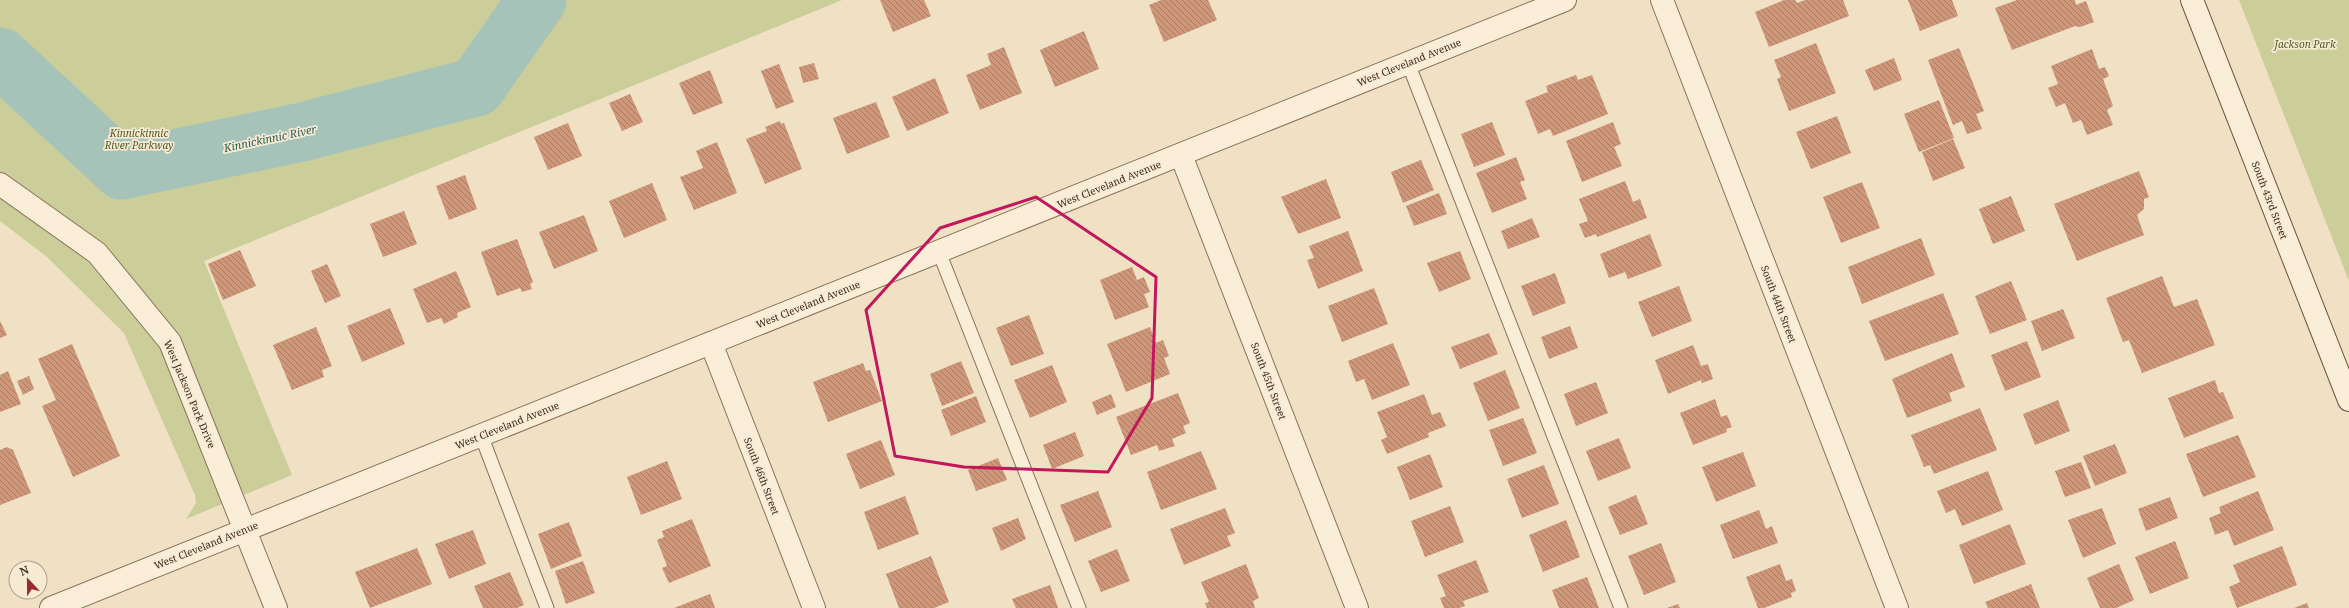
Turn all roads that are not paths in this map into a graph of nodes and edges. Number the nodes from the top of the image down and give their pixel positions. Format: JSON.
{"nodes":[{"id":1,"x":1565,"y":0,"type":"edge"},
{"id":2,"x":1662,"y":0,"type":"edge"},
{"id":3,"x":2192,"y":0,"type":"edge"},
{"id":4,"x":1408,"y":63,"type":"junction"},
{"id":5,"x":1181,"y":155,"type":"junction"},
{"id":6,"x":0,"y":184,"type":"edge"},
{"id":7,"x":939,"y":252,"type":"junction"},
{"id":8,"x":711,"y":343,"type":"junction"},
{"id":9,"x":2349,"y":400,"type":"edge"},
{"id":10,"x":480,"y":435,"type":"junction"},
{"id":11,"x":245,"y":529,"type":"junction"},
{"id":12,"x":51,"y":608,"type":"edge"},
{"id":13,"x":276,"y":608,"type":"edge"},
{"id":14,"x":547,"y":608,"type":"edge"},
{"id":15,"x":814,"y":608,"type":"edge"},
{"id":16,"x":1079,"y":608,"type":"edge"},
{"id":17,"x":1357,"y":608,"type":"edge"},
{"id":18,"x":1621,"y":608,"type":"edge"},
{"id":19,"x":1897,"y":608,"type":"edge"}],
"edges":[{"from":1,"to":4,"type":"street","name":"West Cleveland Avenue"},
{"from":2,"to":19,"type":"street","name":"South 44th Street"},
{"from":3,"to":9,"type":"street","name":"South 43rd Street"},
{"from":4,"to":5,"type":"street","name":"West Cleveland Avenue"},
{"from":4,"to":18,"type":"lane"},
{"from":5,"to":7,"type":"street","name":"West Cleveland Avenue"},
{"from":5,"to":17,"type":"street","name":"South 45th Street"},
{"from":6,"to":11,"type":"street","name":"West Jackson Park Drive"},
{"from":7,"to":8,"type":"street","name":"West Cleveland Avenue"},
{"from":7,"to":16,"type":"lane"},
{"from":8,"to":10,"type":"street","name":"West Cleveland Avenue"},
{"from":8,"to":15,"type":"street","name":"South 46th Street"},
{"from":10,"to":11,"type":"street","name":"West Cleveland Avenue"},
{"from":10,"to":14,"type":"lane"},
{"from":11,"to":12,"type":"street","name":"West Cleveland Avenue"},
{"from":11,"to":13,"type":"street","name":"West Jackson Park Drive"}]}
